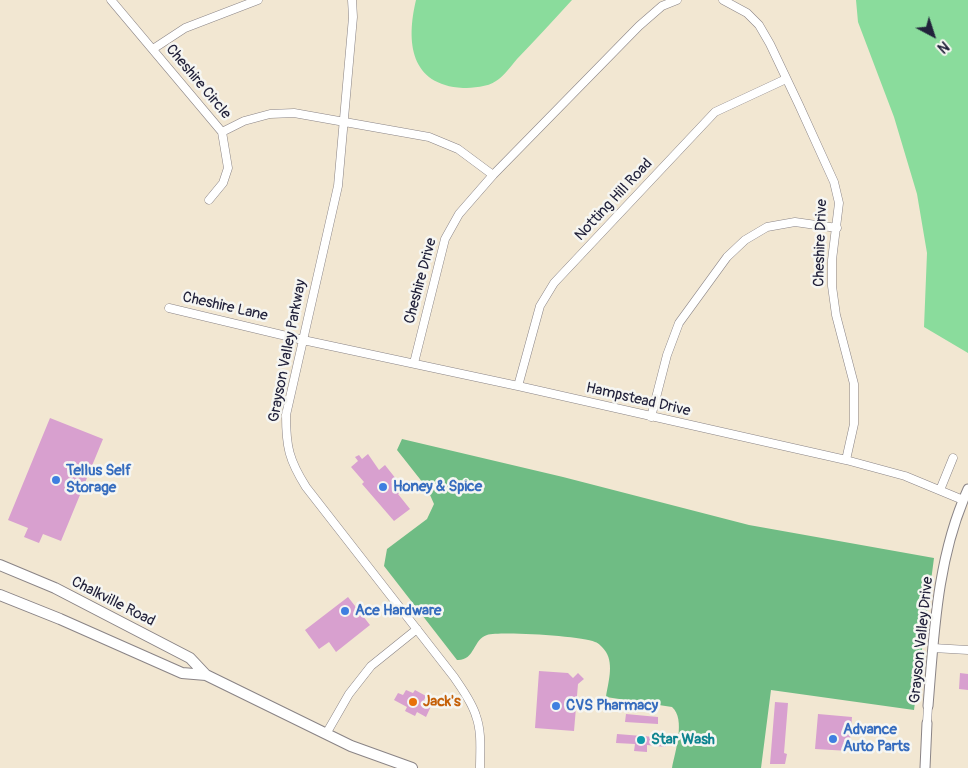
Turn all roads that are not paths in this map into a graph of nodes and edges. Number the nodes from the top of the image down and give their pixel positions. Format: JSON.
{"nodes":[{"id":1,"x":111,"y":0,"type":"edge"},
{"id":2,"x":258,"y":0,"type":"edge"},
{"id":3,"x":352,"y":0,"type":"edge"},
{"id":4,"x":677,"y":0,"type":"edge"},
{"id":5,"x":723,"y":0,"type":"edge"},
{"id":6,"x":153,"y":50,"type":"junction"},
{"id":7,"x":786,"y":79,"type":"junction"},
{"id":8,"x":344,"y":123,"type":"junction"},
{"id":9,"x":222,"y":132,"type":"junction"},
{"id":10,"x":493,"y":175,"type":"junction"},
{"id":11,"x":209,"y":200,"type":"dead end"},
{"id":12,"x":837,"y":228,"type":"junction"},
{"id":13,"x":169,"y":308,"type":"dead end"},
{"id":14,"x":303,"y":340,"type":"junction"},
{"id":15,"x":414,"y":363,"type":"junction"},
{"id":16,"x":518,"y":386,"type":"junction"},
{"id":17,"x":651,"y":417,"type":"junction"},
{"id":18,"x":953,"y":458,"type":"dead end"},
{"id":19,"x":846,"y":460,"type":"junction"},
{"id":20,"x":968,"y":489,"type":"edge"},
{"id":21,"x":940,"y":490,"type":"junction"},
{"id":22,"x":963,"y":500,"type":"junction"},
{"id":23,"x":0,"y":565,"type":"edge"},
{"id":24,"x":0,"y":595,"type":"edge"},
{"id":25,"x":417,"y":629,"type":"junction"},
{"id":26,"x":933,"y":648,"type":"junction"},
{"id":27,"x":968,"y":650,"type":"edge"},
{"id":28,"x":206,"y":675,"type":"junction"},
{"id":29,"x":928,"y":706,"type":"joint"},
{"id":30,"x":927,"y":723,"type":"joint"},
{"id":31,"x":326,"y":734,"type":"junction"},
{"id":32,"x":412,"y":768,"type":"edge"},
{"id":33,"x":480,"y":768,"type":"edge"},
{"id":34,"x":925,"y":768,"type":"edge"}],
"edges":[{"from":1,"to":6,"type":"street","name":"Cheshire Circle"},
{"from":2,"to":6,"type":"street","name":"Cheshire Circle"},
{"from":3,"to":8,"type":"street","name":"Grayson Valley Parkway"},
{"from":4,"to":10,"type":"street","name":"Cheshire Drive"},
{"from":5,"to":7,"type":"street","name":"Cheshire Drive"},
{"from":6,"to":9,"type":"street","name":"Cheshire Circle"},
{"from":7,"to":12,"type":"street","name":"Cheshire Drive"},
{"from":7,"to":16,"type":"street","name":"Notting Hill Road"},
{"from":8,"to":9,"type":"street","name":"Cheshire Circle"},
{"from":8,"to":10,"type":"street","name":"Cheshire Circle"},
{"from":8,"to":14,"type":"street","name":"Grayson Valley Parkway"},
{"from":9,"to":11,"type":"street","name":"Cheshire Circle"},
{"from":10,"to":15,"type":"street","name":"Cheshire Drive"},
{"from":12,"to":17,"type":"street"},
{"from":12,"to":19,"type":"street","name":"Cheshire Drive"},
{"from":13,"to":14,"type":"street","name":"Cheshire Lane"},
{"from":14,"to":15,"type":"street","name":"Hampstead Drive"},
{"from":14,"to":25,"type":"street","name":"Grayson Valley Parkway"},
{"from":15,"to":16,"type":"street","name":"Hampstead Drive"},
{"from":16,"to":17,"type":"street","name":"Hampstead Drive"},
{"from":17,"to":19,"type":"street","name":"Hampstead Drive"},
{"from":18,"to":21,"type":"street"},
{"from":19,"to":21,"type":"street","name":"Hampstead Drive"},
{"from":20,"to":22,"type":"street","name":"Grayson Valley Drive"},
{"from":21,"to":22,"type":"street","name":"Hampstead Drive"},
{"from":22,"to":26,"type":"street","name":"Grayson Valley Drive"},
{"from":23,"to":28,"type":"main road","name":"Chalkville Road"},
{"from":24,"to":28,"type":"main road","name":"Chalkville Road"},
{"from":25,"to":31,"type":"street"},
{"from":25,"to":33,"type":"street","name":"Grayson Valley Parkway"},
{"from":26,"to":27,"type":"street"},
{"from":26,"to":29,"type":"street","name":"Grayson Valley Drive"},
{"from":28,"to":31,"type":"main road","name":"Chalkville Road"},
{"from":29,"to":30,"type":"street","name":"Grayson Valley Drive"},
{"from":30,"to":34,"type":"street","name":"Grayson Valley Drive"},
{"from":31,"to":32,"type":"main road","name":"Chalkville Road"}]}
